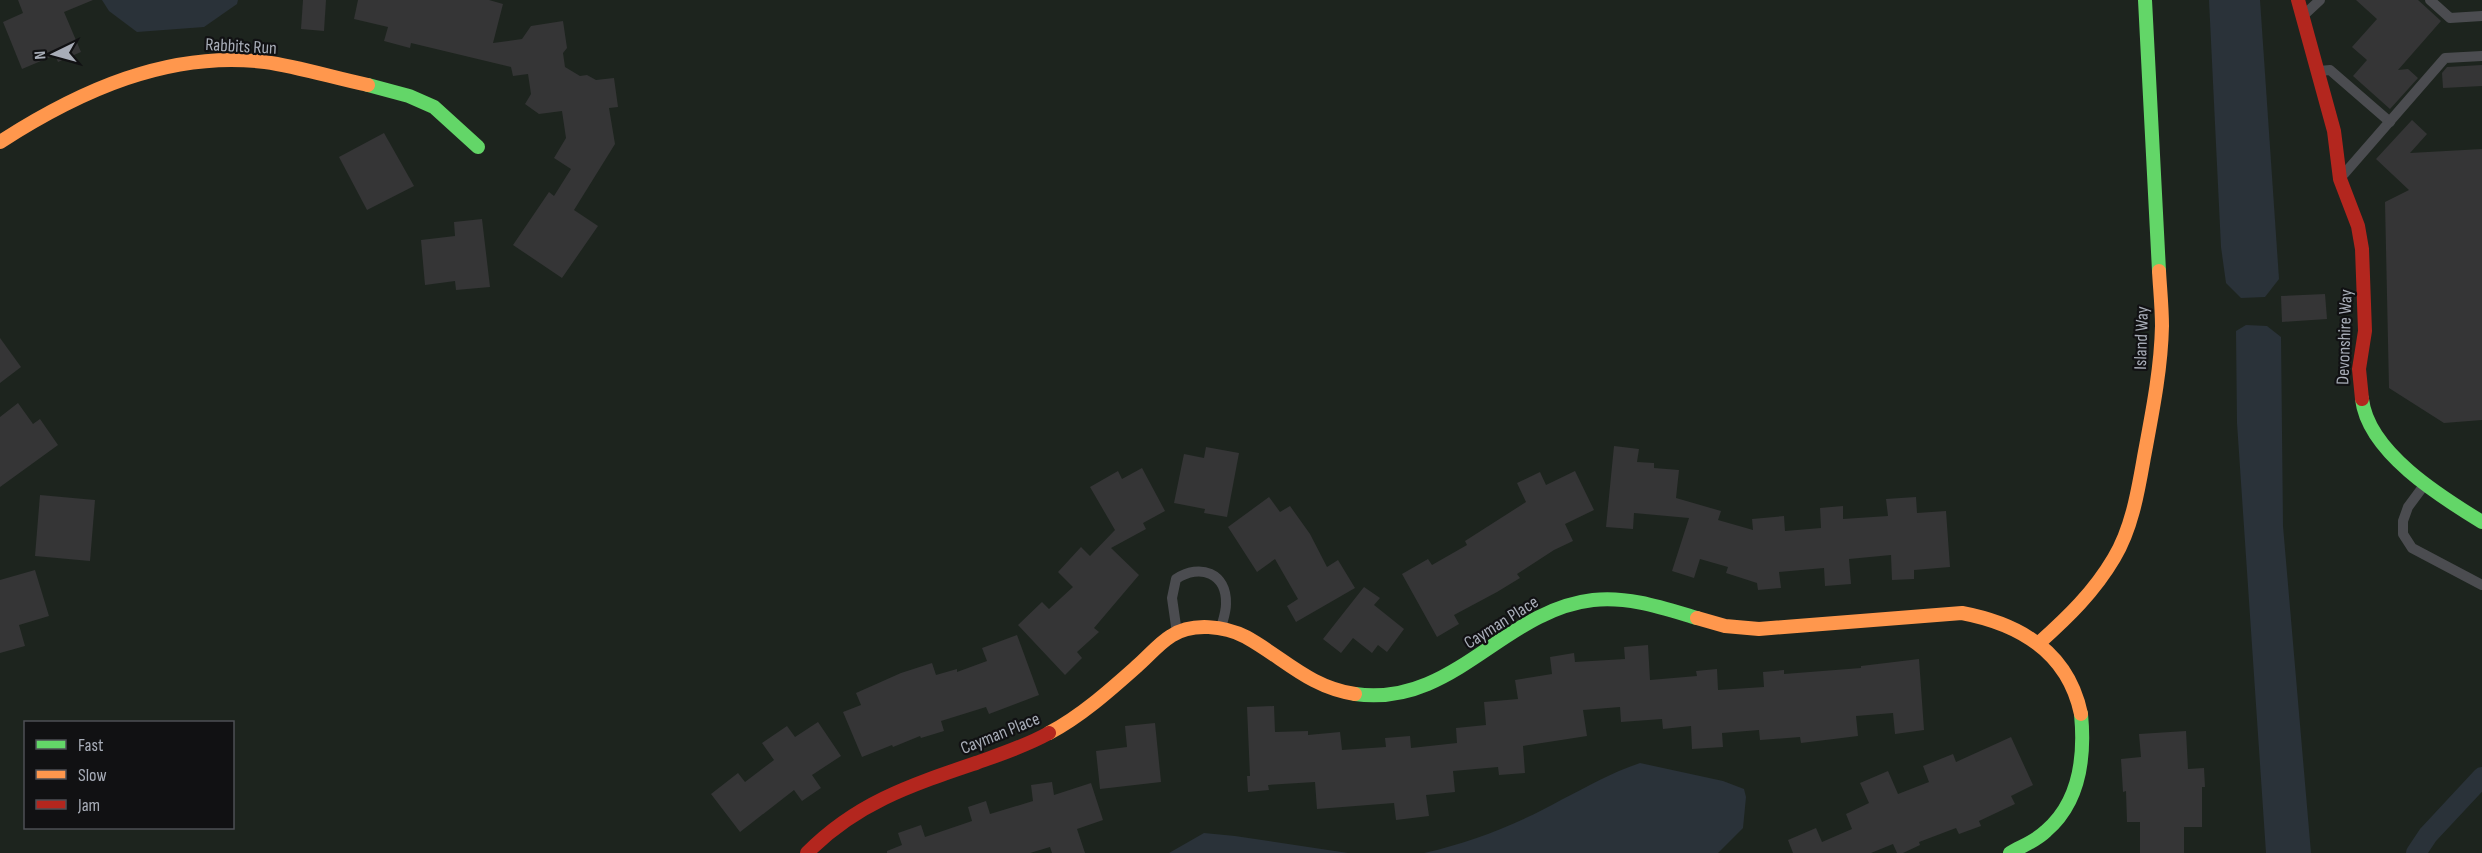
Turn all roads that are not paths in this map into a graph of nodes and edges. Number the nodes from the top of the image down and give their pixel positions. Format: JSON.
{"nodes":[{"id":1,"x":2145,"y":0,"type":"edge"},
{"id":2,"x":2298,"y":0,"type":"edge"},
{"id":3,"x":2320,"y":0,"type":"edge"},
{"id":4,"x":2430,"y":0,"type":"edge"},
{"id":5,"x":2482,"y":16,"type":"edge"},
{"id":6,"x":2301,"y":17,"type":"junction"},
{"id":7,"x":2482,"y":56,"type":"edge"},
{"id":8,"x":2319,"y":72,"type":"junction"},
{"id":9,"x":2390,"y":122,"type":"junction"},
{"id":10,"x":0,"y":142,"type":"edge"},
{"id":11,"x":478,"y":147,"type":"dead end"},
{"id":12,"x":2340,"y":179,"type":"junction"},
{"id":13,"x":2425,"y":484,"type":"junction"},
{"id":14,"x":2482,"y":522,"type":"edge"},
{"id":15,"x":2482,"y":585,"type":"edge"},
{"id":16,"x":1221,"y":629,"type":"junction"},
{"id":17,"x":1177,"y":633,"type":"junction"},
{"id":18,"x":2039,"y":643,"type":"junction"},
{"id":19,"x":807,"y":853,"type":"edge"},
{"id":20,"x":2010,"y":853,"type":"edge"}],
"edges":[{"from":1,"to":18,"type":"street","name":"Island Way"},
{"from":2,"to":6,"type":"street","name":"Devonshire Way"},
{"from":3,"to":6,"type":"lane"},
{"from":4,"to":5,"type":"lane"},
{"from":6,"to":8,"type":"street","name":"Devonshire Way"},
{"from":7,"to":9,"type":"lane"},
{"from":8,"to":9,"type":"lane"},
{"from":8,"to":12,"type":"street","name":"Devonshire Way"},
{"from":9,"to":12,"type":"lane"},
{"from":10,"to":11,"type":"street","name":"Rabbits Run"},
{"from":12,"to":13,"type":"street","name":"Devonshire Way"},
{"from":13,"to":14,"type":"street","name":"Devonshire Way"},
{"from":13,"to":15,"type":"lane"},
{"from":16,"to":17,"type":"street","name":"Cayman Place"},
{"from":16,"to":17,"type":"lane"},
{"from":16,"to":18,"type":"street","name":"Cayman Place"},
{"from":17,"to":19,"type":"street","name":"Cayman Place"},
{"from":18,"to":20,"type":"street","name":"Cayman Place"}]}
